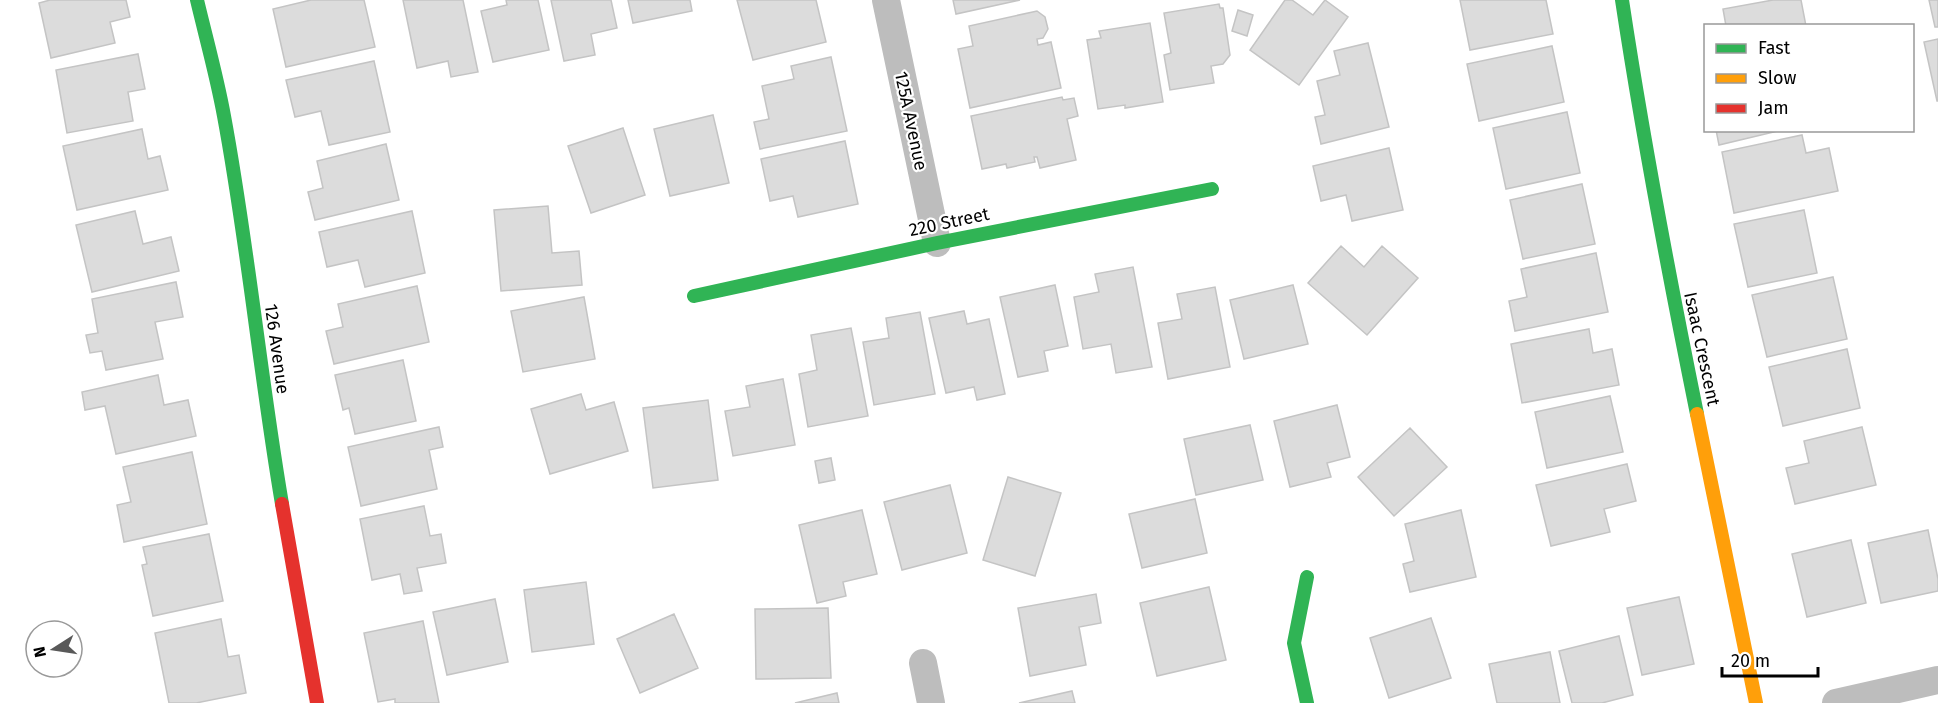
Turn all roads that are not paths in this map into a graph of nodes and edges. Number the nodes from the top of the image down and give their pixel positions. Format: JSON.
{"nodes":[{"id":1,"x":197,"y":0,"type":"edge"},
{"id":2,"x":886,"y":0,"type":"edge"},
{"id":3,"x":1622,"y":0,"type":"edge"},
{"id":4,"x":1212,"y":189,"type":"dead end"},
{"id":5,"x":937,"y":243,"type":"junction"},
{"id":6,"x":694,"y":296,"type":"dead end"},
{"id":7,"x":1307,"y":577,"type":"dead end"},
{"id":8,"x":923,"y":663,"type":"dead end"},
{"id":9,"x":1938,"y":680,"type":"edge"},
{"id":10,"x":317,"y":703,"type":"edge"},
{"id":11,"x":931,"y":703,"type":"edge"},
{"id":12,"x":1307,"y":703,"type":"edge"},
{"id":13,"x":1756,"y":703,"type":"edge"},
{"id":14,"x":1836,"y":703,"type":"edge"}],
"edges":[{"from":1,"to":10,"type":"street","name":"126 Avenue"},
{"from":2,"to":5,"type":"street","name":"125A Avenue"},
{"from":3,"to":13,"type":"street","name":"Isaac Crescent"},
{"from":4,"to":5,"type":"street","name":"220 Street"},
{"from":5,"to":6,"type":"street","name":"220 Street"},
{"from":7,"to":12,"type":"street"},
{"from":8,"to":11,"type":"street"},
{"from":9,"to":14,"type":"street"}]}
